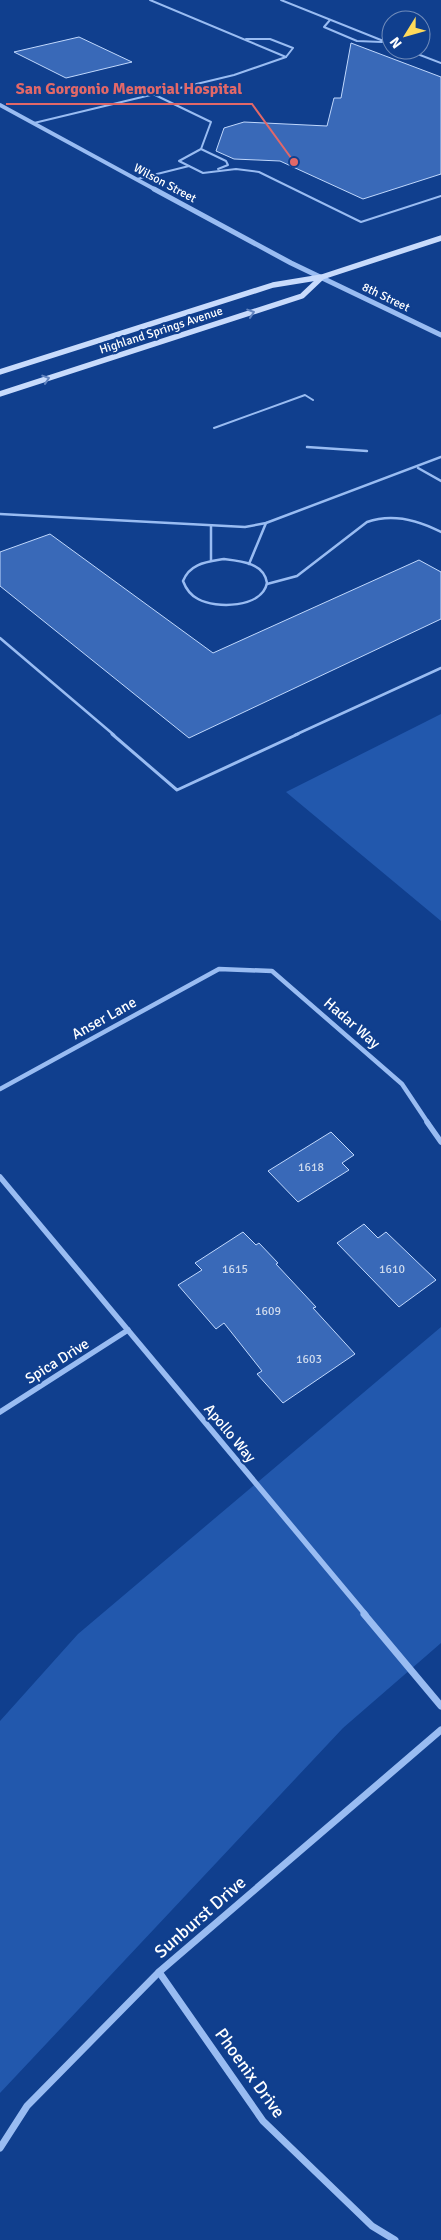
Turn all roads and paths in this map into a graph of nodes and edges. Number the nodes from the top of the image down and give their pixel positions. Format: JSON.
{"nodes":[{"id":1,"x":150,"y":0,"type":"edge"},
{"id":2,"x":281,"y":0,"type":"edge"},
{"id":3,"x":330,"y":20,"type":"junction"},
{"id":4,"x":244,"y":39,"type":"junction"},
{"id":5,"x":381,"y":40,"type":"edge"},
{"id":6,"x":381,"y":42,"type":"edge"},
{"id":7,"x":286,"y":57,"type":"junction"},
{"id":8,"x":153,"y":94,"type":"junction"},
{"id":9,"x":0,"y":105,"type":"edge"},
{"id":10,"x":34,"y":123,"type":"junction"},
{"id":11,"x":201,"y":149,"type":"junction"},
{"id":12,"x":189,"y":166,"type":"junction"},
{"id":13,"x":213,"y":170,"type":"junction"},
{"id":14,"x":137,"y":179,"type":"junction"},
{"id":15,"x":441,"y":196,"type":"edge"},
{"id":16,"x":441,"y":238,"type":"edge"},
{"id":17,"x":322,"y":277,"type":"junction"},
{"id":18,"x":441,"y":335,"type":"edge"},
{"id":19,"x":0,"y":372,"type":"edge"},
{"id":20,"x":0,"y":394,"type":"edge"},
{"id":21,"x":313,"y":400,"type":"dead end"},
{"id":22,"x":214,"y":428,"type":"dead end"},
{"id":23,"x":307,"y":447,"type":"dead end"},
{"id":24,"x":367,"y":451,"type":"dead end"},
{"id":25,"x":441,"y":458,"type":"edge"},
{"id":26,"x":418,"y":468,"type":"junction"},
{"id":27,"x":441,"y":481,"type":"edge"},
{"id":28,"x":0,"y":514,"type":"edge"},
{"id":29,"x":266,"y":524,"type":"junction"},
{"id":30,"x":211,"y":526,"type":"junction"},
{"id":31,"x":441,"y":532,"type":"edge"},
{"id":32,"x":211,"y":560,"type":"junction"},
{"id":33,"x":249,"y":564,"type":"junction"},
{"id":34,"x":267,"y":584,"type":"junction"},
{"id":35,"x":0,"y":638,"type":"edge"},
{"id":36,"x":441,"y":668,"type":"edge"},
{"id":37,"x":219,"y":969,"type":"joint"},
{"id":38,"x":0,"y":1089,"type":"edge"},
{"id":39,"x":441,"y":1142,"type":"edge"},
{"id":40,"x":0,"y":1177,"type":"edge"},
{"id":41,"x":128,"y":1330,"type":"junction"},
{"id":42,"x":0,"y":1412,"type":"edge"},
{"id":43,"x":441,"y":1706,"type":"edge"},
{"id":44,"x":441,"y":1730,"type":"edge"},
{"id":45,"x":159,"y":1972,"type":"junction"},
{"id":46,"x":0,"y":2148,"type":"edge"},
{"id":47,"x":395,"y":2240,"type":"edge"}],
"edges":[{"from":1,"to":4,"type":"lane"},
{"from":2,"to":3,"type":"lane"},
{"from":3,"to":5,"type":"lane"},
{"from":3,"to":6,"type":"lane"},
{"from":4,"to":7,"type":"lane"},
{"from":4,"to":7,"type":"lane"},
{"from":7,"to":8,"type":"lane"},
{"from":8,"to":10,"type":"lane"},
{"from":8,"to":11,"type":"lane"},
{"from":9,"to":10,"type":"street","name":"Wilson Street"},
{"from":10,"to":14,"type":"street","name":"Wilson Street"},
{"from":11,"to":12,"type":"lane"},
{"from":11,"to":13,"type":"lane"},
{"from":12,"to":13,"type":"lane"},
{"from":12,"to":14,"type":"lane"},
{"from":13,"to":15,"type":"lane"},
{"from":14,"to":17,"type":"street","name":"Wilson Street"},
{"from":16,"to":17,"type":"main road","name":"Highland Springs Avenue"},
{"from":17,"to":18,"type":"street","name":"8th Street"},
{"from":17,"to":19,"type":"main road","name":"Highland Springs Avenue"},
{"from":20,"to":17,"type":"main road","name":"Highland Springs Avenue","one_way":true},
{"from":21,"to":22,"type":"lane"},
{"from":23,"to":24,"type":"lane"},
{"from":25,"to":26,"type":"lane"},
{"from":26,"to":27,"type":"lane"},
{"from":26,"to":29,"type":"lane"},
{"from":28,"to":30,"type":"lane"},
{"from":29,"to":30,"type":"lane"},
{"from":29,"to":33,"type":"lane"},
{"from":30,"to":32,"type":"lane"},
{"from":31,"to":34,"type":"lane"},
{"from":32,"to":33,"type":"lane"},
{"from":32,"to":34,"type":"lane"},
{"from":33,"to":34,"type":"lane"},
{"from":35,"to":36,"type":"lane"},
{"from":37,"to":38,"type":"street","name":"Anser Lane"},
{"from":37,"to":39,"type":"street","name":"Hadar Way"},
{"from":40,"to":41,"type":"street","name":"Apollo Way"},
{"from":41,"to":42,"type":"street","name":"Spica Drive"},
{"from":41,"to":43,"type":"street","name":"Apollo Way"},
{"from":44,"to":45,"type":"street","name":"Sunburst Drive"},
{"from":45,"to":46,"type":"street","name":"Sunburst Drive"},
{"from":45,"to":47,"type":"street","name":"Phoenix Drive"}]}
